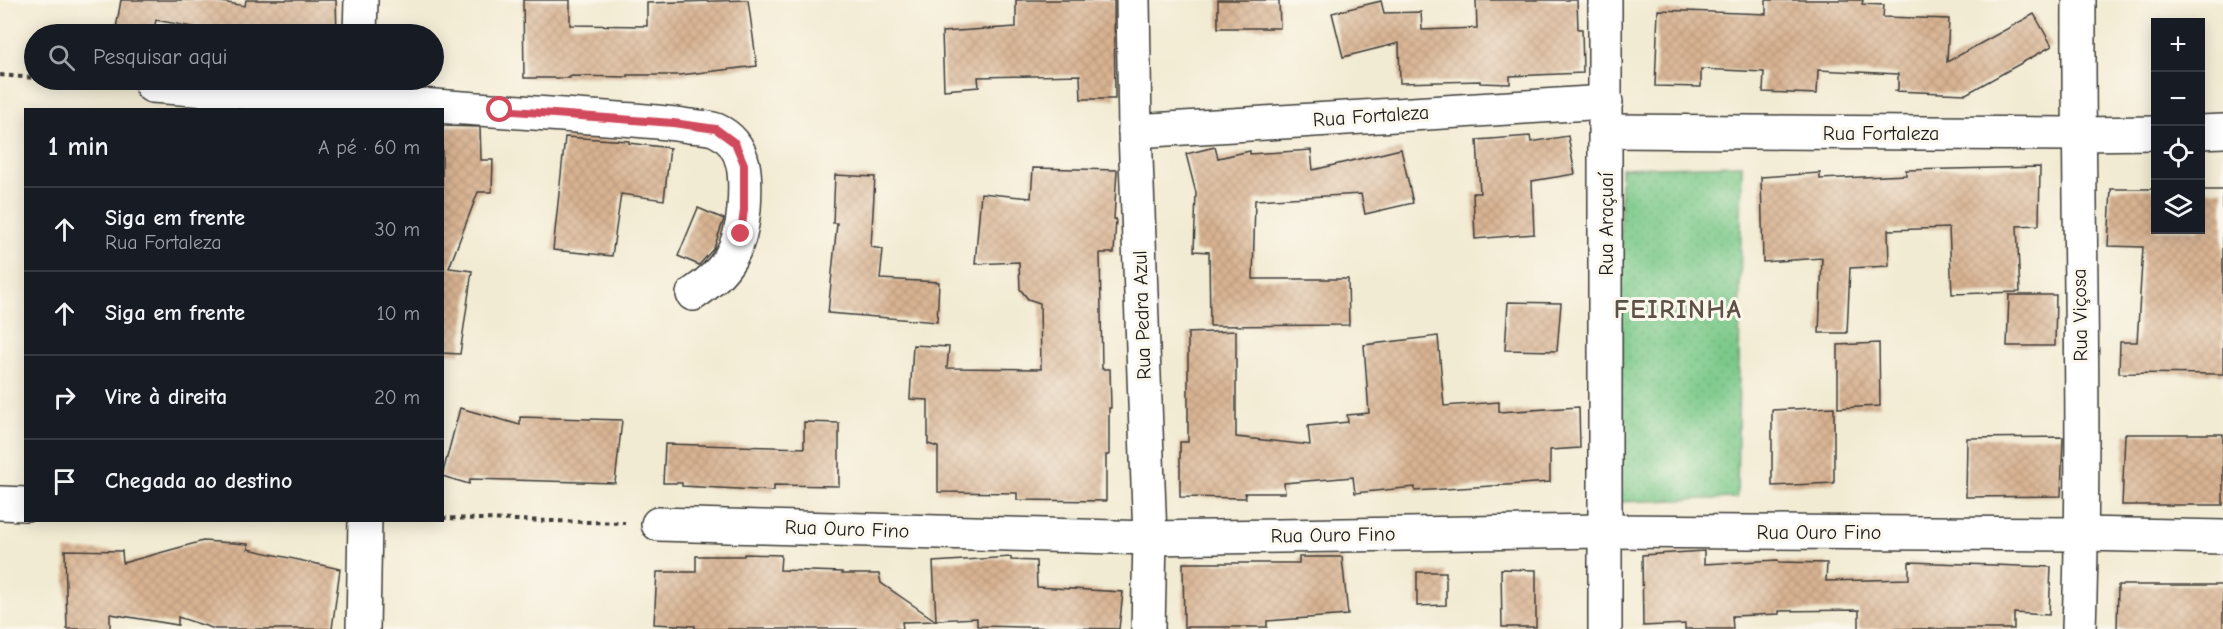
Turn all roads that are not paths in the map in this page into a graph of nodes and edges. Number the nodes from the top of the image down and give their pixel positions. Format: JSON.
{"nodes":[{"id":1,"x":361,"y":0,"type":"edge"},
{"id":2,"x":1133,"y":0,"type":"edge"},
{"id":3,"x":1605,"y":0,"type":"edge"},
{"id":4,"x":2079,"y":0,"type":"edge"},
{"id":5,"x":360,"y":24,"type":"edge"},
{"id":6,"x":234,"y":90,"type":"edge"},
{"id":7,"x":358,"y":96,"type":"edge"},
{"id":8,"x":1606,"y":116,"type":"junction"},
{"id":9,"x":1135,"y":130,"type":"junction"},
{"id":10,"x":2223,"y":131,"type":"edge"},
{"id":11,"x":2205,"y":132,"type":"edge"},
{"id":12,"x":2151,"y":133,"type":"edge"},
{"id":13,"x":2078,"y":134,"type":"junction"},
{"id":14,"x":693,"y":294,"type":"dead end"},
{"id":15,"x":0,"y":503,"type":"edge"},
{"id":16,"x":24,"y":504,"type":"edge"},
{"id":17,"x":365,"y":522,"type":"edge"},
{"id":18,"x":658,"y":524,"type":"road end"},
{"id":19,"x":1605,"y":531,"type":"junction"},
{"id":20,"x":2082,"y":534,"type":"junction"},
{"id":21,"x":2223,"y":537,"type":"edge"},
{"id":22,"x":1150,"y":538,"type":"junction"},
{"id":23,"x":363,"y":629,"type":"edge"},
{"id":24,"x":1148,"y":629,"type":"edge"},
{"id":25,"x":1605,"y":629,"type":"edge"},
{"id":26,"x":2079,"y":629,"type":"edge"}],
"edges":[{"from":1,"to":5,"type":"street"},
{"from":2,"to":9,"type":"street","name":"Rua Pedra Azul"},
{"from":3,"to":8,"type":"street","name":"Rua Araçuaí"},
{"from":4,"to":13,"type":"street","name":"Rua Viçosa"},
{"from":6,"to":7,"type":"street"},
{"from":7,"to":14,"type":"street"},
{"from":8,"to":9,"type":"street","name":"Rua Fortaleza"},
{"from":8,"to":13,"type":"street","name":"Rua Fortaleza"},
{"from":8,"to":19,"type":"street","name":"Rua Araçuaí"},
{"from":9,"to":22,"type":"street","name":"Rua Pedra Azul"},
{"from":10,"to":11,"type":"street"},
{"from":12,"to":13,"type":"street","name":"Rua Fortaleza"},
{"from":13,"to":20,"type":"street","name":"Rua Viçosa"},
{"from":15,"to":16,"type":"street"},
{"from":17,"to":23,"type":"street"},
{"from":18,"to":22,"type":"street","name":"Rua Ouro Fino"},
{"from":19,"to":20,"type":"street","name":"Rua Ouro Fino"},
{"from":19,"to":22,"type":"street","name":"Rua Ouro Fino"},
{"from":19,"to":25,"type":"street","name":"Rua Araçuaí"},
{"from":20,"to":21,"type":"street","name":"Rua Ouro Fino"},
{"from":20,"to":26,"type":"street","name":"Rua Viçosa"},
{"from":22,"to":24,"type":"street","name":"Rua Pedra Azul"}]}
